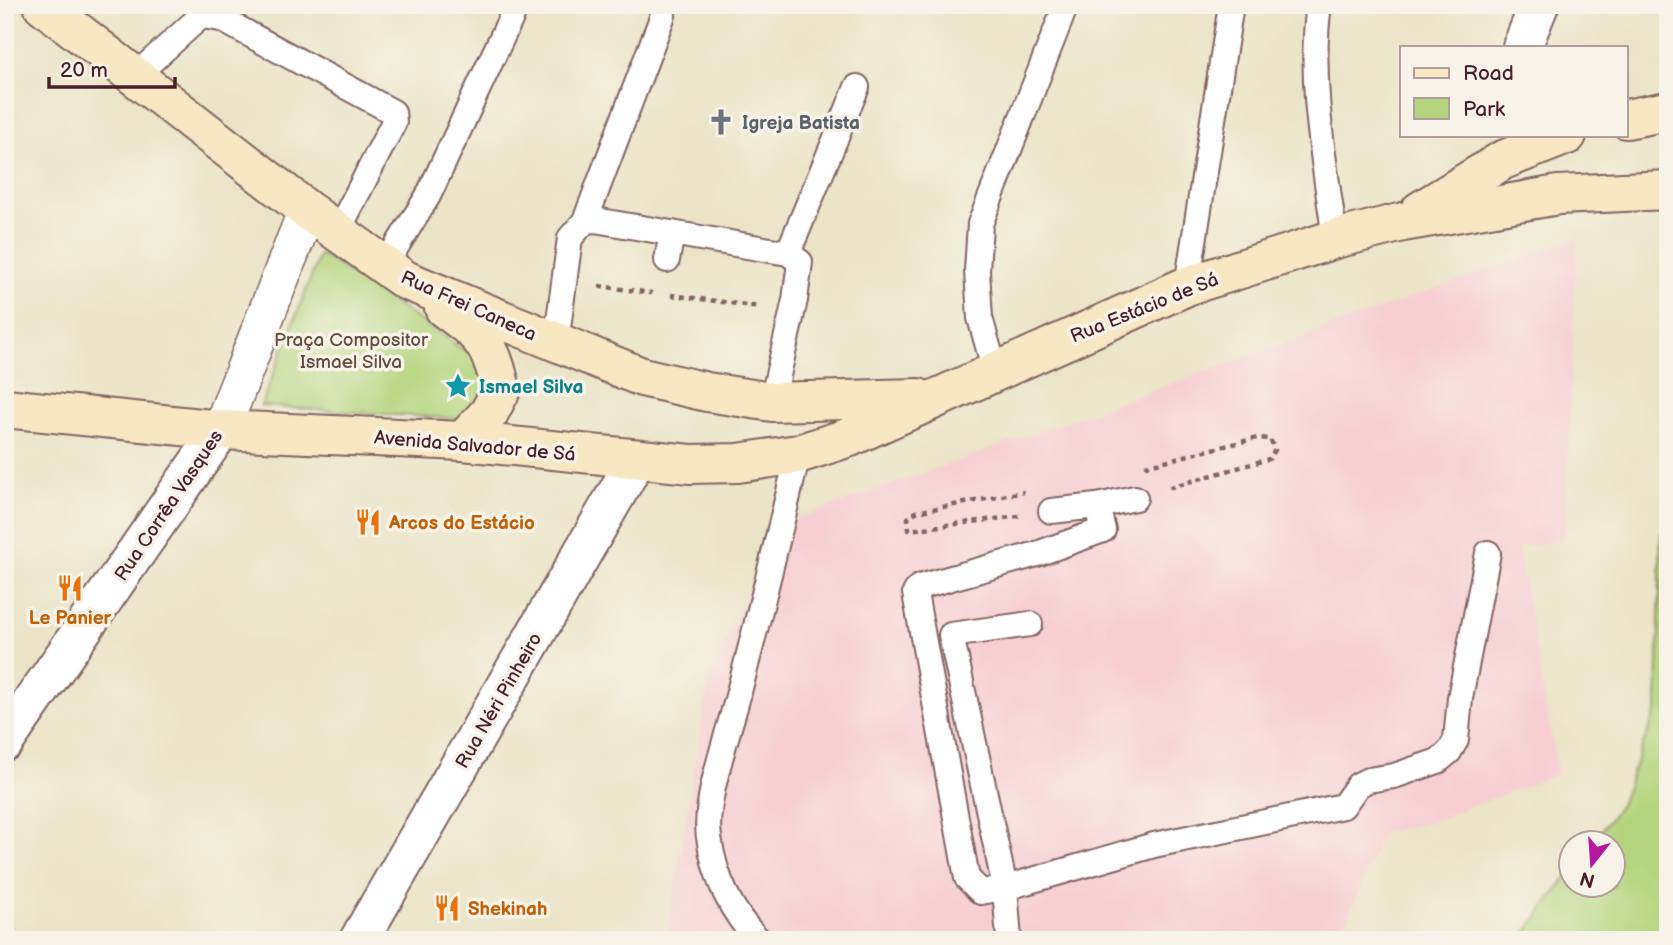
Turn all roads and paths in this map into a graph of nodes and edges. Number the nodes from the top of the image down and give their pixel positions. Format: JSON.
{"nodes":[{"id":1,"x":43,"y":5,"type":"edge"},
{"id":2,"x":517,"y":5,"type":"edge"},
{"id":3,"x":1066,"y":5,"type":"edge"},
{"id":4,"x":1231,"y":5,"type":"edge"},
{"id":5,"x":1319,"y":5,"type":"edge"},
{"id":6,"x":1539,"y":5,"type":"edge"},
{"id":7,"x":663,"y":15,"type":"dead end"},
{"id":8,"x":1522,"y":46,"type":"edge"},
{"id":9,"x":135,"y":76,"type":"junction"},
{"id":10,"x":857,"y":87,"type":"dead end"},
{"id":11,"x":1668,"y":111,"type":"edge"},
{"id":12,"x":1628,"y":119,"type":"edge"},
{"id":13,"x":1562,"y":136,"type":"edge"},
{"id":14,"x":1505,"y":147,"type":"edge"},
{"id":15,"x":1668,"y":190,"type":"edge"},
{"id":16,"x":306,"y":209,"type":"junction"},
{"id":17,"x":585,"y":221,"type":"junction"},
{"id":18,"x":1403,"y":222,"type":"junction"},
{"id":19,"x":338,"y":231,"type":"junction"},
{"id":20,"x":672,"y":233,"type":"junction"},
{"id":21,"x":1335,"y":239,"type":"junction"},
{"id":22,"x":788,"y":253,"type":"junction"},
{"id":23,"x":667,"y":260,"type":"dead end"},
{"id":24,"x":395,"y":273,"type":"junction"},
{"id":25,"x":564,"y":281,"type":"junction"},
{"id":26,"x":1187,"y":286,"type":"junction"},
{"id":27,"x":792,"y":312,"type":"junction"},
{"id":28,"x":556,"y":343,"type":"junction"},
{"id":29,"x":995,"y":370,"type":"junction"},
{"id":30,"x":933,"y":397,"type":"junction"},
{"id":31,"x":772,"y":402,"type":"junction"},
{"id":32,"x":5,"y":408,"type":"edge"},
{"id":33,"x":222,"y":430,"type":"junction"},
{"id":34,"x":463,"y":440,"type":"junction"},
{"id":35,"x":798,"y":454,"type":"junction"},
{"id":36,"x":636,"y":460,"type":"junction"},
{"id":37,"x":1241,"y":466,"type":"dead end"},
{"id":38,"x":1135,"y":498,"type":"joint"},
{"id":39,"x":1097,"y":506,"type":"junction"},
{"id":40,"x":1051,"y":511,"type":"joint"},
{"id":41,"x":909,"y":530,"type":"dead end"},
{"id":42,"x":1488,"y":554,"type":"dead end"},
{"id":43,"x":1030,"y":624,"type":"dead end"},
{"id":44,"x":5,"y":741,"type":"edge"},
{"id":45,"x":1005,"y":888,"type":"junction"},
{"id":46,"x":359,"y":940,"type":"edge"},
{"id":47,"x":760,"y":940,"type":"edge"},
{"id":48,"x":1009,"y":940,"type":"edge"}],
"edges":[{"from":1,"to":9,"type":"main road","name":"Rua Frei Caneca"},
{"from":2,"to":24,"type":"lane"},
{"from":3,"to":29,"type":"lane"},
{"from":4,"to":26,"type":"lane"},
{"from":5,"to":21,"type":"lane"},
{"from":6,"to":8,"type":"street"},
{"from":7,"to":17,"type":"lane"},
{"from":9,"to":16,"type":"main road","name":"Rua Frei Caneca"},
{"from":9,"to":19,"type":"lane"},
{"from":10,"to":22,"type":"lane"},
{"from":11,"to":12,"type":"main road"},
{"from":13,"to":14,"type":"main road","name":"Rua Estácio de Sá"},
{"from":14,"to":18,"type":"main road","name":"Rua Estácio de Sá"},
{"from":15,"to":18,"type":"main road","name":"Rua Estácio de Sá"},
{"from":16,"to":19,"type":"main road","name":"Rua Frei Caneca"},
{"from":16,"to":33,"type":"street","name":"Rua Corrêa Vasques"},
{"from":17,"to":20,"type":"lane"},
{"from":17,"to":25,"type":"lane"},
{"from":18,"to":21,"type":"main road","name":"Rua Estácio de Sá"},
{"from":19,"to":24,"type":"main road","name":"Rua Frei Caneca"},
{"from":20,"to":22,"type":"lane"},
{"from":20,"to":23,"type":"lane"},
{"from":21,"to":26,"type":"main road","name":"Rua Estácio de Sá"},
{"from":22,"to":27,"type":"lane"},
{"from":24,"to":28,"type":"main road","name":"Rua Frei Caneca"},
{"from":24,"to":34,"type":"main road"},
{"from":25,"to":27,"type":"path"},
{"from":25,"to":28,"type":"lane"},
{"from":26,"to":29,"type":"main road","name":"Rua Estácio de Sá"},
{"from":27,"to":31,"type":"lane"},
{"from":28,"to":31,"type":"main road","name":"Rua Frei Caneca"},
{"from":29,"to":30,"type":"main road","name":"Rua Estácio de Sá"},
{"from":30,"to":31,"type":"main road","name":"Rua Frei Caneca"},
{"from":30,"to":35,"type":"main road","name":"Avenida Salvador de Sá"},
{"from":32,"to":33,"type":"main road","name":"Avenida Salvador de Sá"},
{"from":33,"to":34,"type":"main road","name":"Avenida Salvador de Sá"},
{"from":33,"to":44,"type":"street","name":"Rua Corrêa Vasques"},
{"from":34,"to":36,"type":"main road","name":"Avenida Salvador de Sá"},
{"from":35,"to":36,"type":"main road","name":"Avenida Salvador de Sá"},
{"from":35,"to":47,"type":"lane"},
{"from":36,"to":46,"type":"street","name":"Rua Néri Pinheiro"},
{"from":37,"to":38,"type":"path"},
{"from":38,"to":39,"type":"lane"},
{"from":39,"to":40,"type":"lane"},
{"from":39,"to":45,"type":"lane"},
{"from":40,"to":41,"type":"path"},
{"from":42,"to":45,"type":"lane"},
{"from":43,"to":45,"type":"lane"},
{"from":45,"to":48,"type":"lane"}]}
